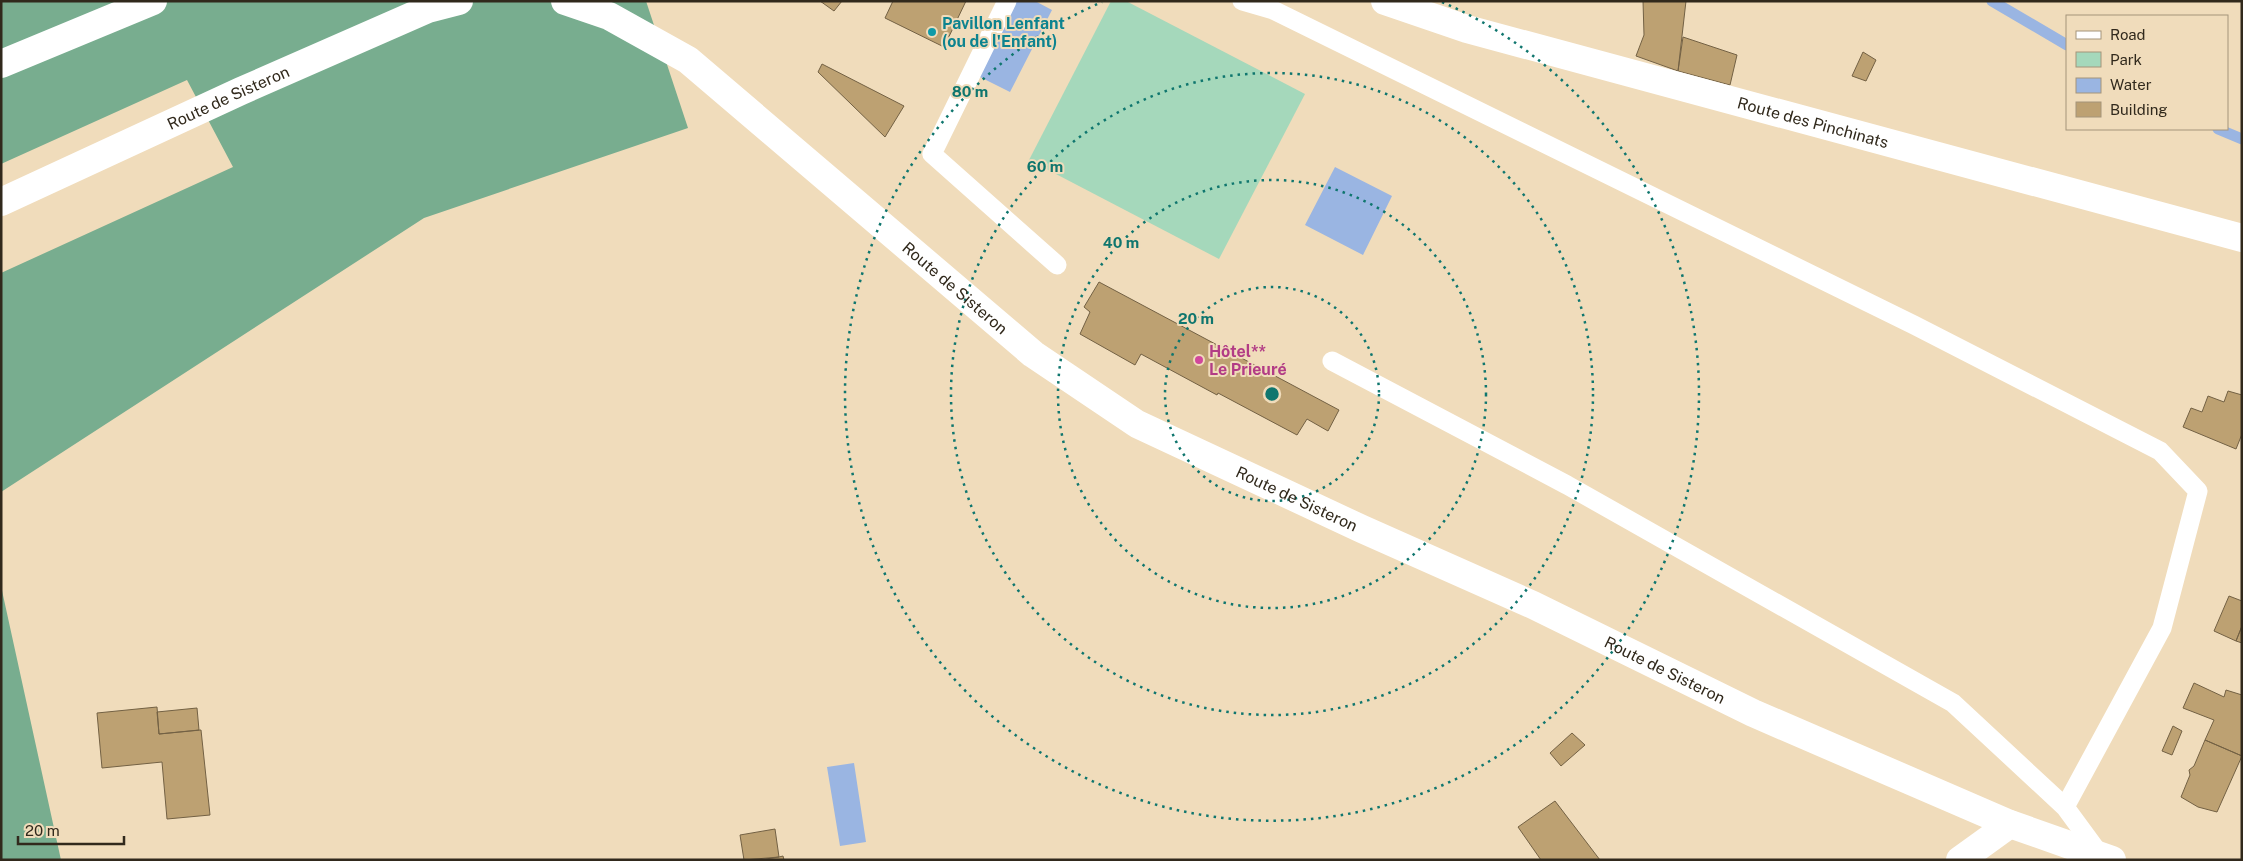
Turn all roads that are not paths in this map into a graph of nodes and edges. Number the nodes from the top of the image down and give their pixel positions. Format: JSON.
{"nodes":[{"id":1,"x":153,"y":1,"type":"edge"},
{"id":2,"x":459,"y":1,"type":"edge"},
{"id":3,"x":565,"y":1,"type":"edge"},
{"id":4,"x":1006,"y":1,"type":"edge"},
{"id":5,"x":1242,"y":1,"type":"edge"},
{"id":6,"x":1385,"y":1,"type":"edge"},
{"id":7,"x":1,"y":64,"type":"edge"},
{"id":8,"x":1,"y":202,"type":"edge"},
{"id":9,"x":2242,"y":238,"type":"edge"},
{"id":10,"x":1057,"y":265,"type":"dead end"},
{"id":11,"x":1332,"y":361,"type":"dead end"},
{"id":12,"x":2065,"y":807,"type":"junction"},
{"id":13,"x":2010,"y":824,"type":"junction"},
{"id":14,"x":2107,"y":858,"type":"edge"},
{"id":15,"x":1960,"y":860,"type":"edge"}],
"edges":[{"from":1,"to":7,"type":"main road"},
{"from":2,"to":8,"type":"main road","name":"Route de Sisteron"},
{"from":3,"to":13,"type":"main road","name":"Route de Sisteron"},
{"from":4,"to":10,"type":"lane"},
{"from":5,"to":12,"type":"lane"},
{"from":6,"to":9,"type":"main road","name":"Route des Pinchinats"},
{"from":11,"to":12,"type":"lane"},
{"from":12,"to":14,"type":"lane"},
{"from":13,"to":14,"type":"main road","name":"Route de Sisteron"},
{"from":13,"to":15,"type":"main road"}]}
